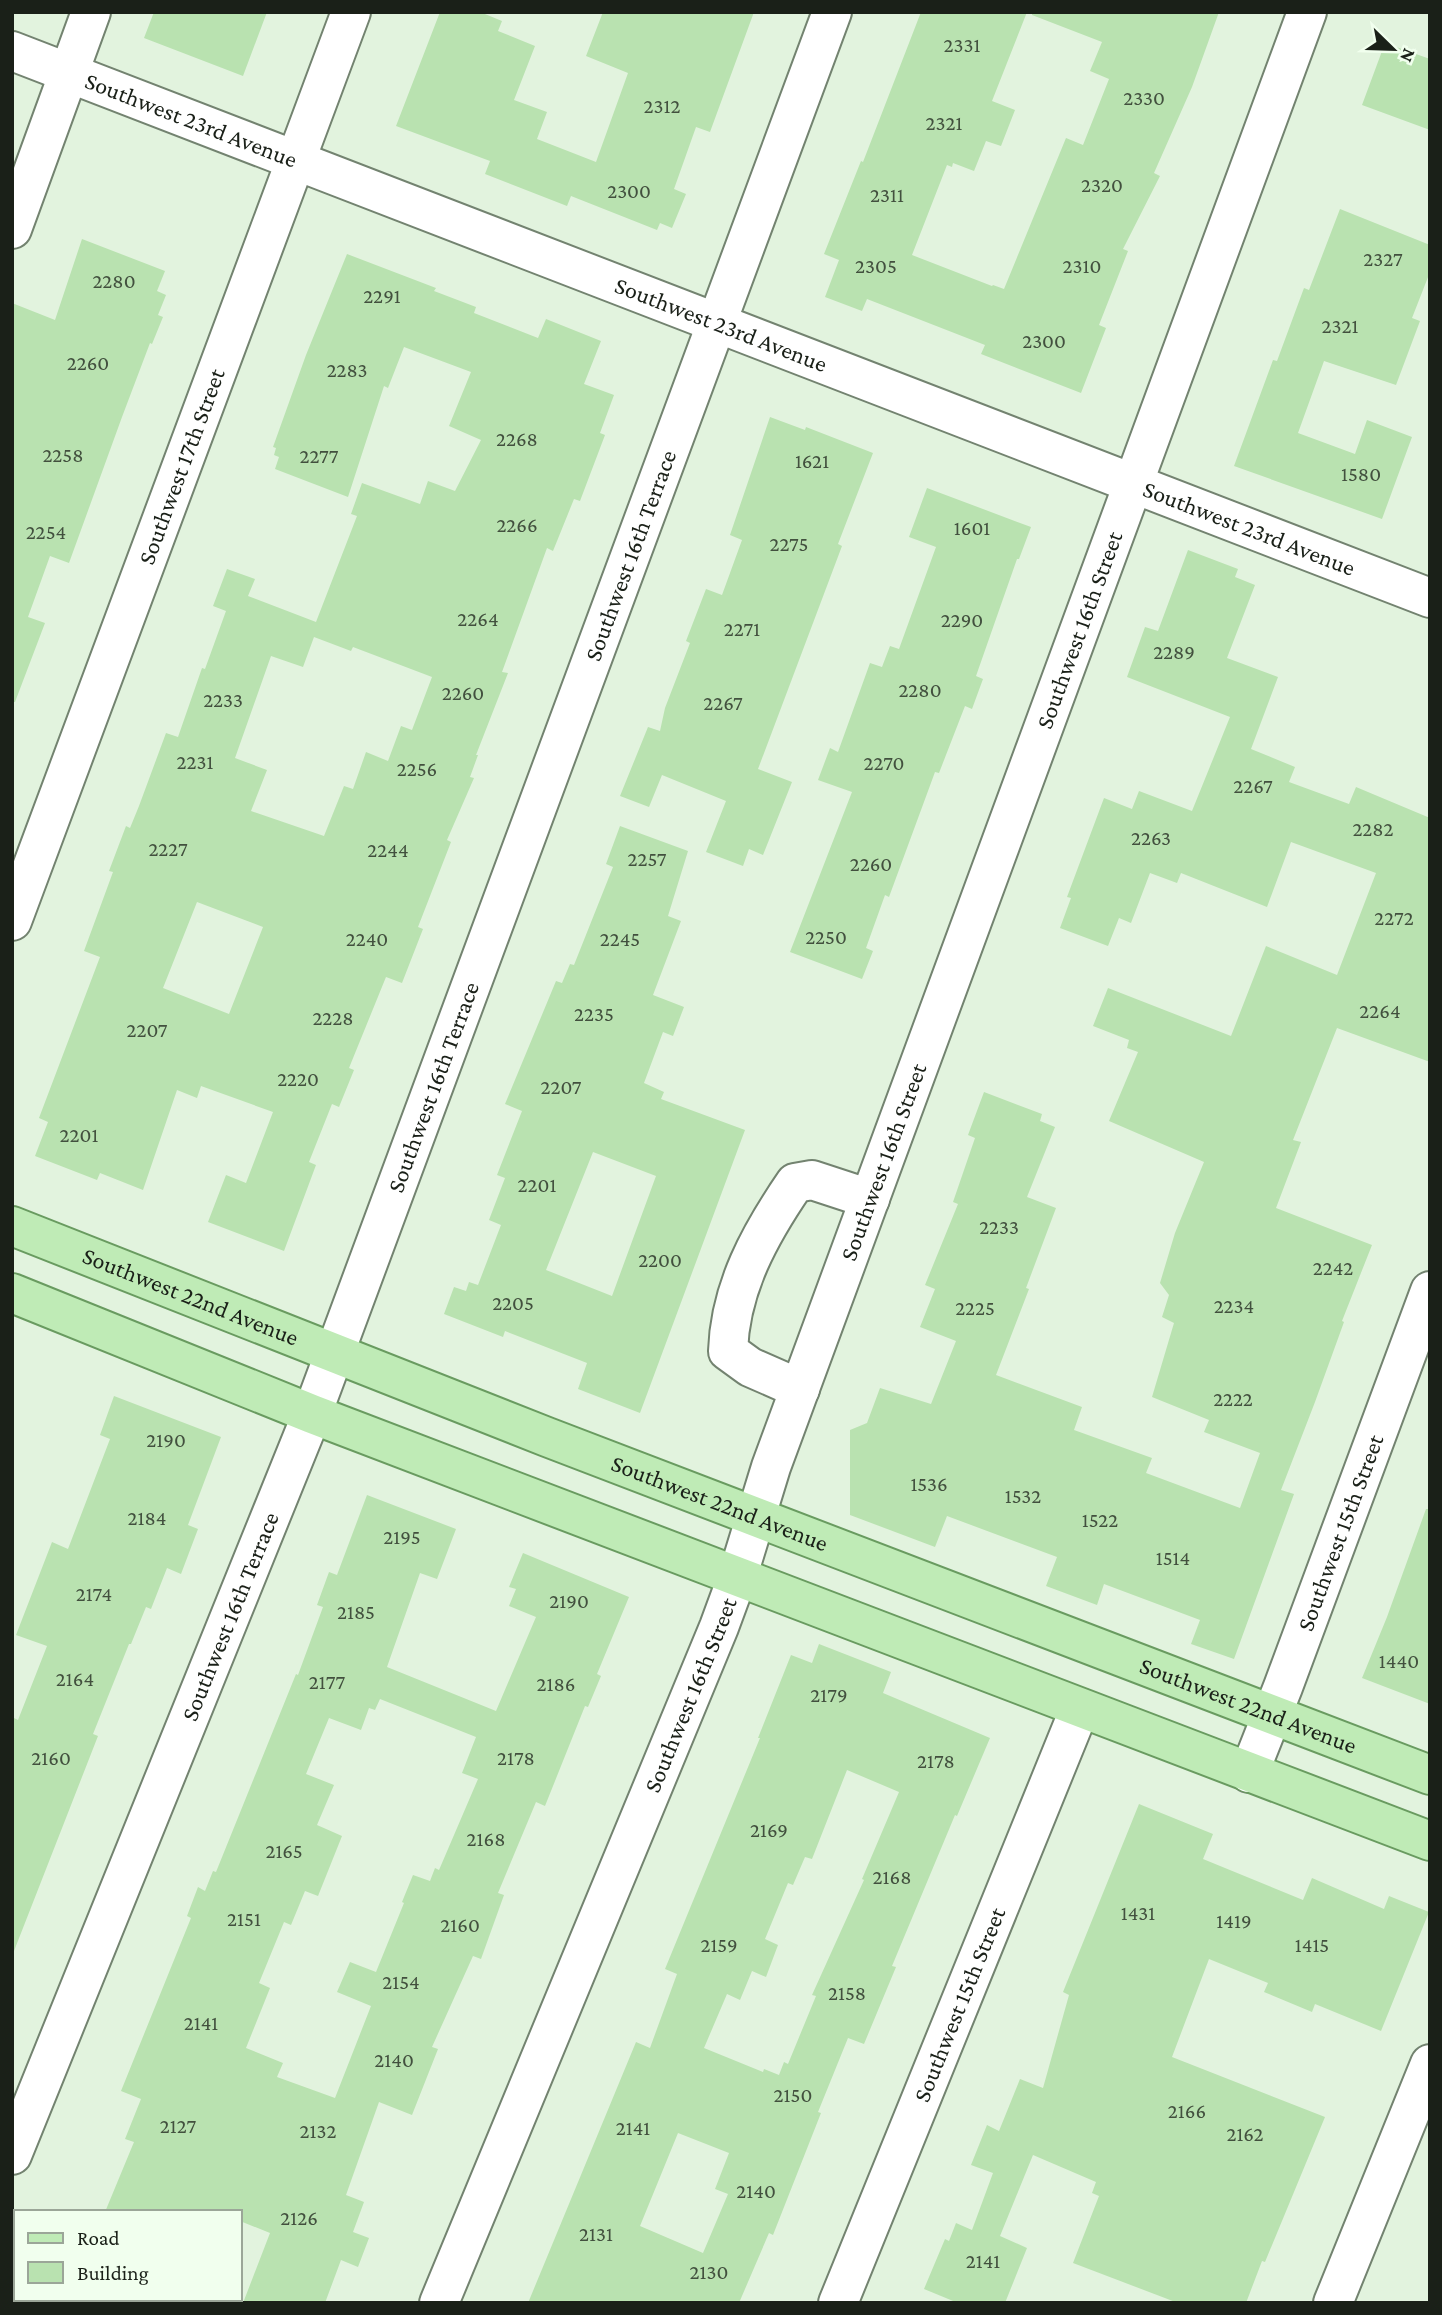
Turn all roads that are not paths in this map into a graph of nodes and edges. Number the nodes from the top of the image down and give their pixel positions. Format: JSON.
{"nodes":[{"id":1,"x":91,"y":12,"type":"edge"},
{"id":2,"x":351,"y":12,"type":"edge"},
{"id":3,"x":832,"y":12,"type":"edge"},
{"id":4,"x":1307,"y":12,"type":"edge"},
{"id":5,"x":12,"y":51,"type":"edge"},
{"id":6,"x":68,"y":73,"type":"junction"},
{"id":7,"x":296,"y":161,"type":"junction"},
{"id":8,"x":12,"y":229,"type":"edge"},
{"id":9,"x":716,"y":323,"type":"junction"},
{"id":10,"x":1132,"y":483,"type":"junction"},
{"id":11,"x":1430,"y":598,"type":"edge"},
{"id":12,"x":12,"y":921,"type":"edge"},
{"id":13,"x":870,"y":1199,"type":"junction"},
{"id":14,"x":12,"y":1226,"type":"edge"},
{"id":15,"x":1430,"y":1291,"type":"edge"},
{"id":16,"x":12,"y":1293,"type":"edge"},
{"id":17,"x":335,"y":1354,"type":"junction"},
{"id":18,"x":800,"y":1389,"type":"junction"},
{"id":19,"x":312,"y":1414,"type":"junction"},
{"id":20,"x":755,"y":1518,"type":"junction"},
{"id":21,"x":737,"y":1578,"type":"junction"},
{"id":22,"x":1080,"y":1708,"type":"junction"},
{"id":23,"x":1272,"y":1714,"type":"junction"},
{"id":24,"x":1249,"y":1773,"type":"junction"},
{"id":25,"x":1430,"y":1775,"type":"edge"},
{"id":26,"x":1430,"y":1842,"type":"edge"},
{"id":27,"x":1430,"y":2064,"type":"edge"},
{"id":28,"x":12,"y":2155,"type":"edge"},
{"id":29,"x":439,"y":2303,"type":"edge"},
{"id":30,"x":838,"y":2303,"type":"edge"},
{"id":31,"x":1334,"y":2303,"type":"edge"}],
"edges":[{"from":1,"to":6,"type":"street"},
{"from":2,"to":7,"type":"street","name":"Southwest 17th Street"},
{"from":3,"to":9,"type":"street","name":"Southwest 16th Terrace"},
{"from":4,"to":10,"type":"street","name":"Southwest 16th Street"},
{"from":5,"to":6,"type":"street","name":"Southwest 23rd Avenue"},
{"from":6,"to":7,"type":"street","name":"Southwest 23rd Avenue"},
{"from":6,"to":8,"type":"street"},
{"from":7,"to":9,"type":"street","name":"Southwest 23rd Avenue"},
{"from":7,"to":12,"type":"street","name":"Southwest 17th Street"},
{"from":9,"to":10,"type":"street","name":"Southwest 23rd Avenue"},
{"from":9,"to":17,"type":"street","name":"Southwest 16th Terrace"},
{"from":10,"to":11,"type":"street","name":"Southwest 23rd Avenue"},
{"from":10,"to":13,"type":"street","name":"Southwest 16th Street"},
{"from":13,"to":18,"type":"street","name":"Southwest 16th Street"},
{"from":13,"to":18,"type":"street"},
{"from":14,"to":17,"type":"main road","name":"Southwest 22nd Avenue"},
{"from":15,"to":23,"type":"street","name":"Southwest 15th Street"},
{"from":16,"to":19,"type":"main road"},
{"from":17,"to":19,"type":"street","name":"Southwest 16th Terrace"},
{"from":17,"to":20,"type":"main road","name":"Southwest 22nd Avenue"},
{"from":18,"to":20,"type":"street","name":"Southwest 16th Street"},
{"from":19,"to":21,"type":"main road"},
{"from":19,"to":28,"type":"street","name":"Southwest 16th Terrace"},
{"from":20,"to":21,"type":"street","name":"Southwest 16th Street"},
{"from":20,"to":23,"type":"main road","name":"Southwest 22nd Avenue"},
{"from":21,"to":22,"type":"main road"},
{"from":21,"to":29,"type":"street","name":"Southwest 16th Street"},
{"from":22,"to":24,"type":"main road"},
{"from":22,"to":30,"type":"street","name":"Southwest 15th Street"},
{"from":23,"to":24,"type":"street","name":"Southwest 15th Street"},
{"from":23,"to":25,"type":"main road","name":"Southwest 22nd Avenue"},
{"from":24,"to":26,"type":"main road"},
{"from":27,"to":31,"type":"street"}]}
